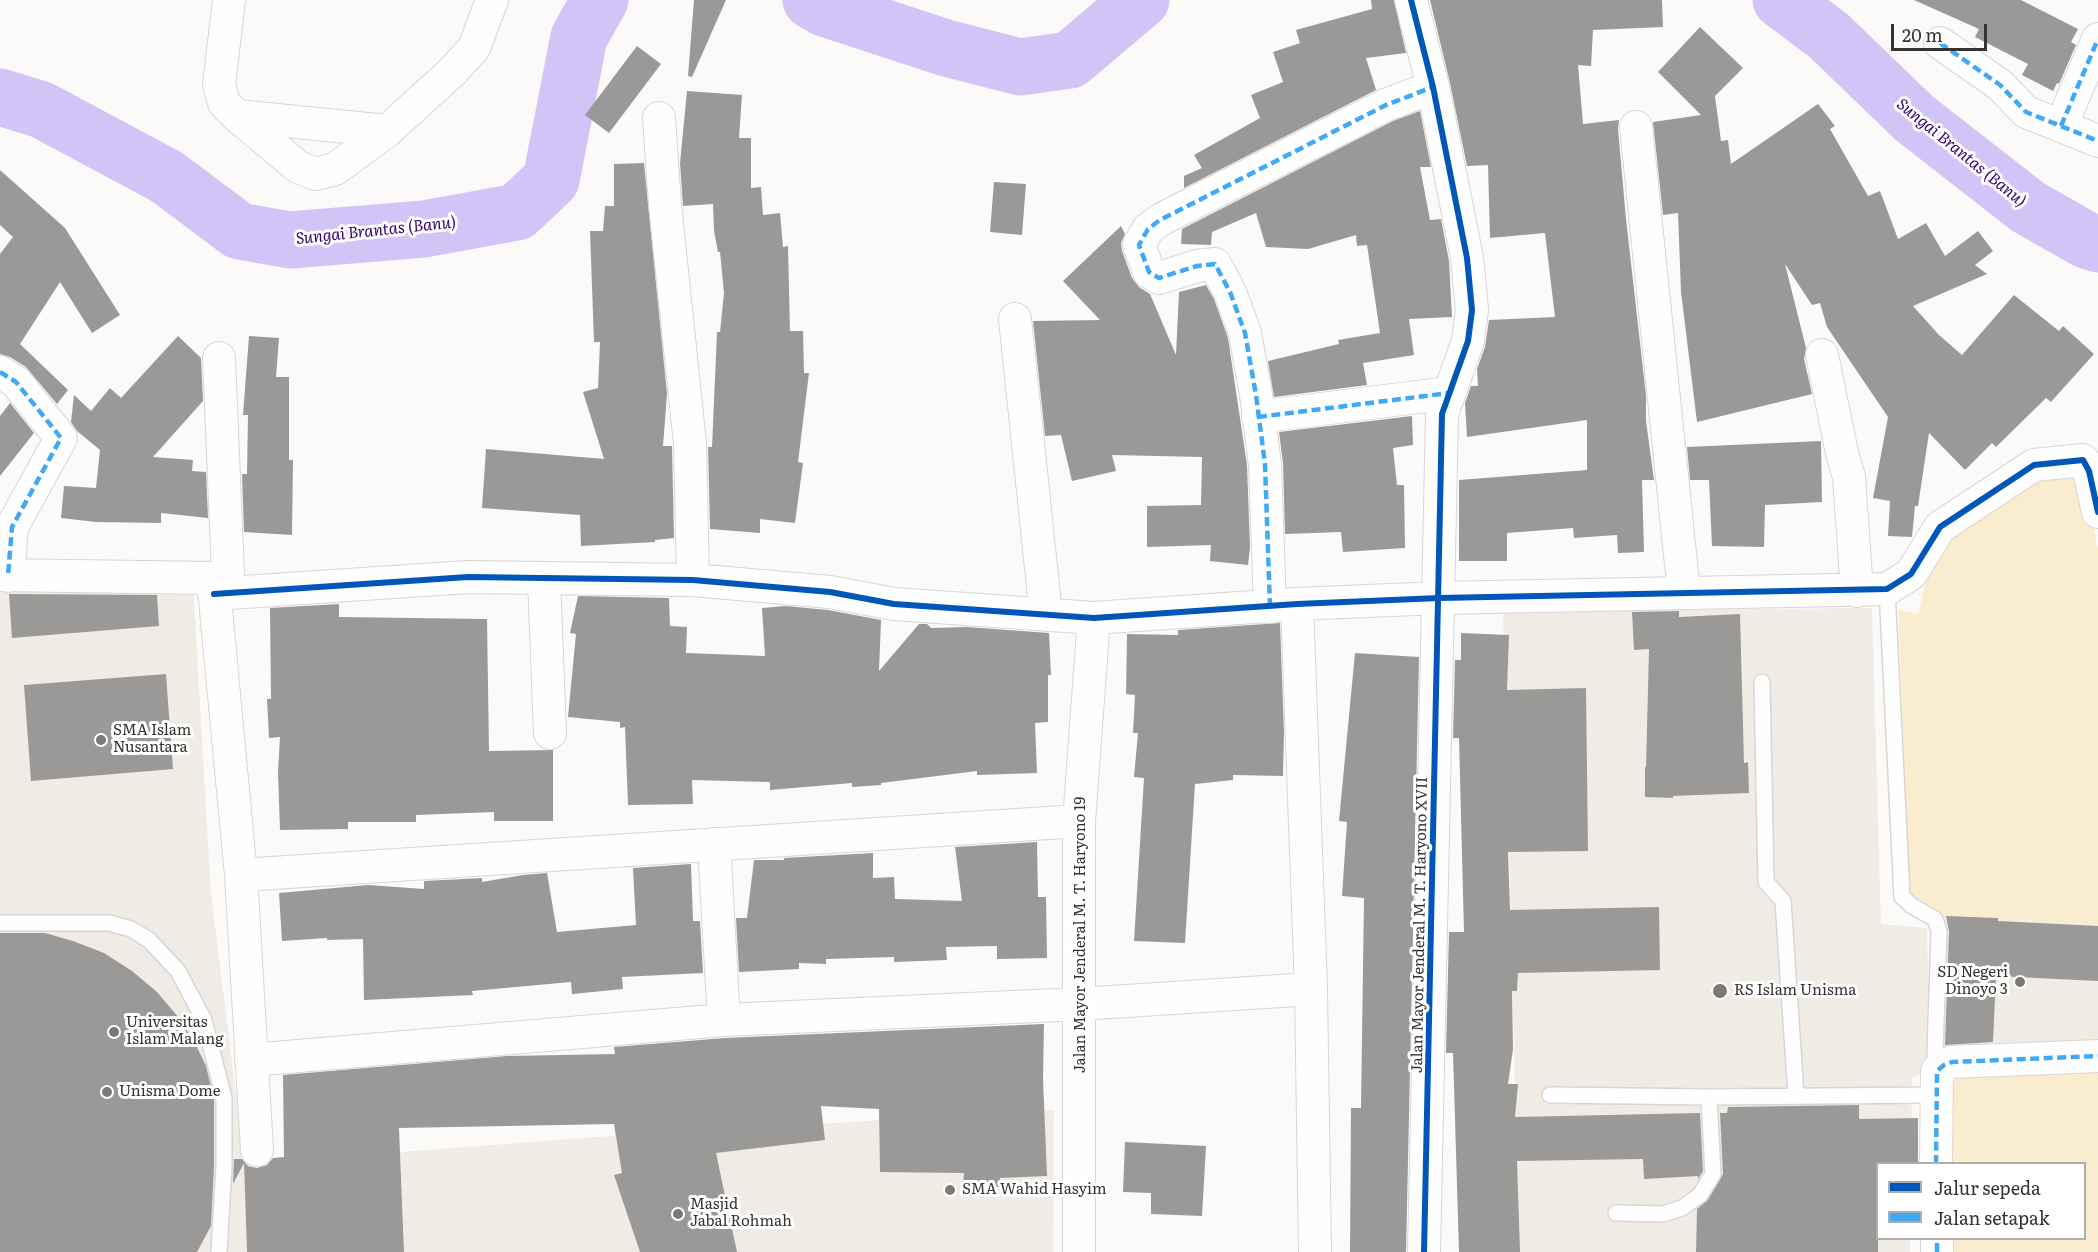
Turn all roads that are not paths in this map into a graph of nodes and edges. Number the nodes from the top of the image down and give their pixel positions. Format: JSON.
{"nodes":[{"id":1,"x":229,"y":0,"type":"edge"},
{"id":2,"x":492,"y":0,"type":"edge"},
{"id":3,"x":1411,"y":0,"type":"edge"},
{"id":4,"x":2098,"y":39,"type":"edge"},
{"id":5,"x":1940,"y":43,"type":"dead end"},
{"id":6,"x":1433,"y":87,"type":"junction"},
{"id":7,"x":237,"y":116,"type":"junction"},
{"id":8,"x":659,"y":118,"type":"dead end"},
{"id":9,"x":2061,"y":126,"type":"junction"},
{"id":10,"x":1636,"y":127,"type":"dead end"},
{"id":11,"x":387,"y":131,"type":"junction"},
{"id":12,"x":2098,"y":141,"type":"edge"},
{"id":13,"x":1015,"y":319,"type":"dead end"},
{"id":14,"x":1822,"y":355,"type":"dead end"},
{"id":15,"x":219,"y":358,"type":"dead end"},
{"id":16,"x":0,"y":372,"type":"edge"},
{"id":17,"x":1449,"y":393,"type":"junction"},
{"id":18,"x":1258,"y":417,"type":"junction"},
{"id":19,"x":2098,"y":512,"type":"edge"},
{"id":20,"x":4,"y":575,"type":"edge"},
{"id":21,"x":544,"y":579,"type":"junction"},
{"id":22,"x":693,"y":580,"type":"junction"},
{"id":23,"x":213,"y":586,"type":"junction"},
{"id":24,"x":1872,"y":590,"type":"junction"},
{"id":25,"x":1684,"y":593,"type":"junction"},
{"id":26,"x":1439,"y":598,"type":"junction"},
{"id":27,"x":1283,"y":606,"type":"junction"},
{"id":28,"x":1047,"y":615,"type":"junction"},
{"id":29,"x":1094,"y":618,"type":"junction"},
{"id":30,"x":1762,"y":682,"type":"dead end"},
{"id":31,"x":549,"y":733,"type":"dead end"},
{"id":32,"x":1079,"y":821,"type":"junction"},
{"id":33,"x":714,"y":844,"type":"junction"},
{"id":34,"x":241,"y":875,"type":"junction"},
{"id":35,"x":0,"y":923,"type":"edge"},
{"id":36,"x":1311,"y":989,"type":"junction"},
{"id":37,"x":1080,"y":1004,"type":"junction"},
{"id":38,"x":724,"y":1020,"type":"junction"},
{"id":39,"x":2098,"y":1056,"type":"edge"},
{"id":40,"x":252,"y":1060,"type":"junction"},
{"id":41,"x":1936,"y":1083,"type":"junction"},
{"id":42,"x":1550,"y":1095,"type":"dead end"},
{"id":43,"x":1796,"y":1095,"type":"junction"},
{"id":44,"x":1709,"y":1097,"type":"junction"},
{"id":45,"x":257,"y":1150,"type":"dead end"},
{"id":46,"x":1936,"y":1162,"type":"edge"},
{"id":47,"x":1616,"y":1213,"type":"dead end"},
{"id":48,"x":219,"y":1252,"type":"edge"},
{"id":49,"x":1079,"y":1252,"type":"edge"},
{"id":50,"x":1315,"y":1252,"type":"edge"},
{"id":51,"x":1424,"y":1252,"type":"edge"}],
"edges":[{"from":1,"to":7,"type":"street"},
{"from":2,"to":11,"type":"street"},
{"from":3,"to":6,"type":"street","name":"Jalan Mayor Jenderal M. T. Haryono XVII"},
{"from":4,"to":9,"type":"street"},
{"from":5,"to":9,"type":"street"},
{"from":6,"to":17,"type":"street","name":"Jalan Mayor Jenderal M. T. Haryono XVII"},
{"from":6,"to":18,"type":"street"},
{"from":7,"to":11,"type":"street"},
{"from":7,"to":11,"type":"street"},
{"from":8,"to":22,"type":"street"},
{"from":9,"to":12,"type":"street"},
{"from":10,"to":25,"type":"street"},
{"from":13,"to":28,"type":"street"},
{"from":14,"to":24,"type":"street"},
{"from":15,"to":23,"type":"street"},
{"from":16,"to":20,"type":"street"},
{"from":17,"to":18,"type":"street"},
{"from":17,"to":26,"type":"street","name":"Jalan Mayor Jenderal M. T. Haryono XVII"},
{"from":18,"to":27,"type":"street"},
{"from":19,"to":24,"type":"street"},
{"from":20,"to":23,"type":"street"},
{"from":21,"to":22,"type":"street"},
{"from":21,"to":23,"type":"street"},
{"from":21,"to":31,"type":"street"},
{"from":22,"to":28,"type":"street"},
{"from":23,"to":34,"type":"street"},
{"from":24,"to":25,"type":"street"},
{"from":24,"to":41,"type":"lane"},
{"from":25,"to":26,"type":"street"},
{"from":26,"to":27,"type":"street"},
{"from":26,"to":51,"type":"street","name":"Jalan Mayor Jenderal M. T. Haryono XVII"},
{"from":27,"to":29,"type":"street"},
{"from":27,"to":36,"type":"street"},
{"from":28,"to":29,"type":"street"},
{"from":29,"to":32,"type":"street","name":"Jalan Mayor Jenderal M. T. Haryono 19"},
{"from":30,"to":43,"type":"lane"},
{"from":32,"to":33,"type":"street"},
{"from":32,"to":37,"type":"street","name":"Jalan Mayor Jenderal M. T. Haryono 19"},
{"from":33,"to":34,"type":"street"},
{"from":33,"to":38,"type":"street"},
{"from":34,"to":40,"type":"street"},
{"from":35,"to":48,"type":"lane"},
{"from":36,"to":37,"type":"street"},
{"from":36,"to":50,"type":"street"},
{"from":37,"to":38,"type":"street"},
{"from":37,"to":49,"type":"street","name":"Jalan Mayor Jenderal M. T. Haryono 19"},
{"from":38,"to":40,"type":"street"},
{"from":39,"to":41,"type":"street"},
{"from":40,"to":45,"type":"street"},
{"from":41,"to":43,"type":"lane"},
{"from":41,"to":46,"type":"street"},
{"from":42,"to":44,"type":"lane"},
{"from":43,"to":44,"type":"lane"},
{"from":44,"to":47,"type":"lane"}]}
